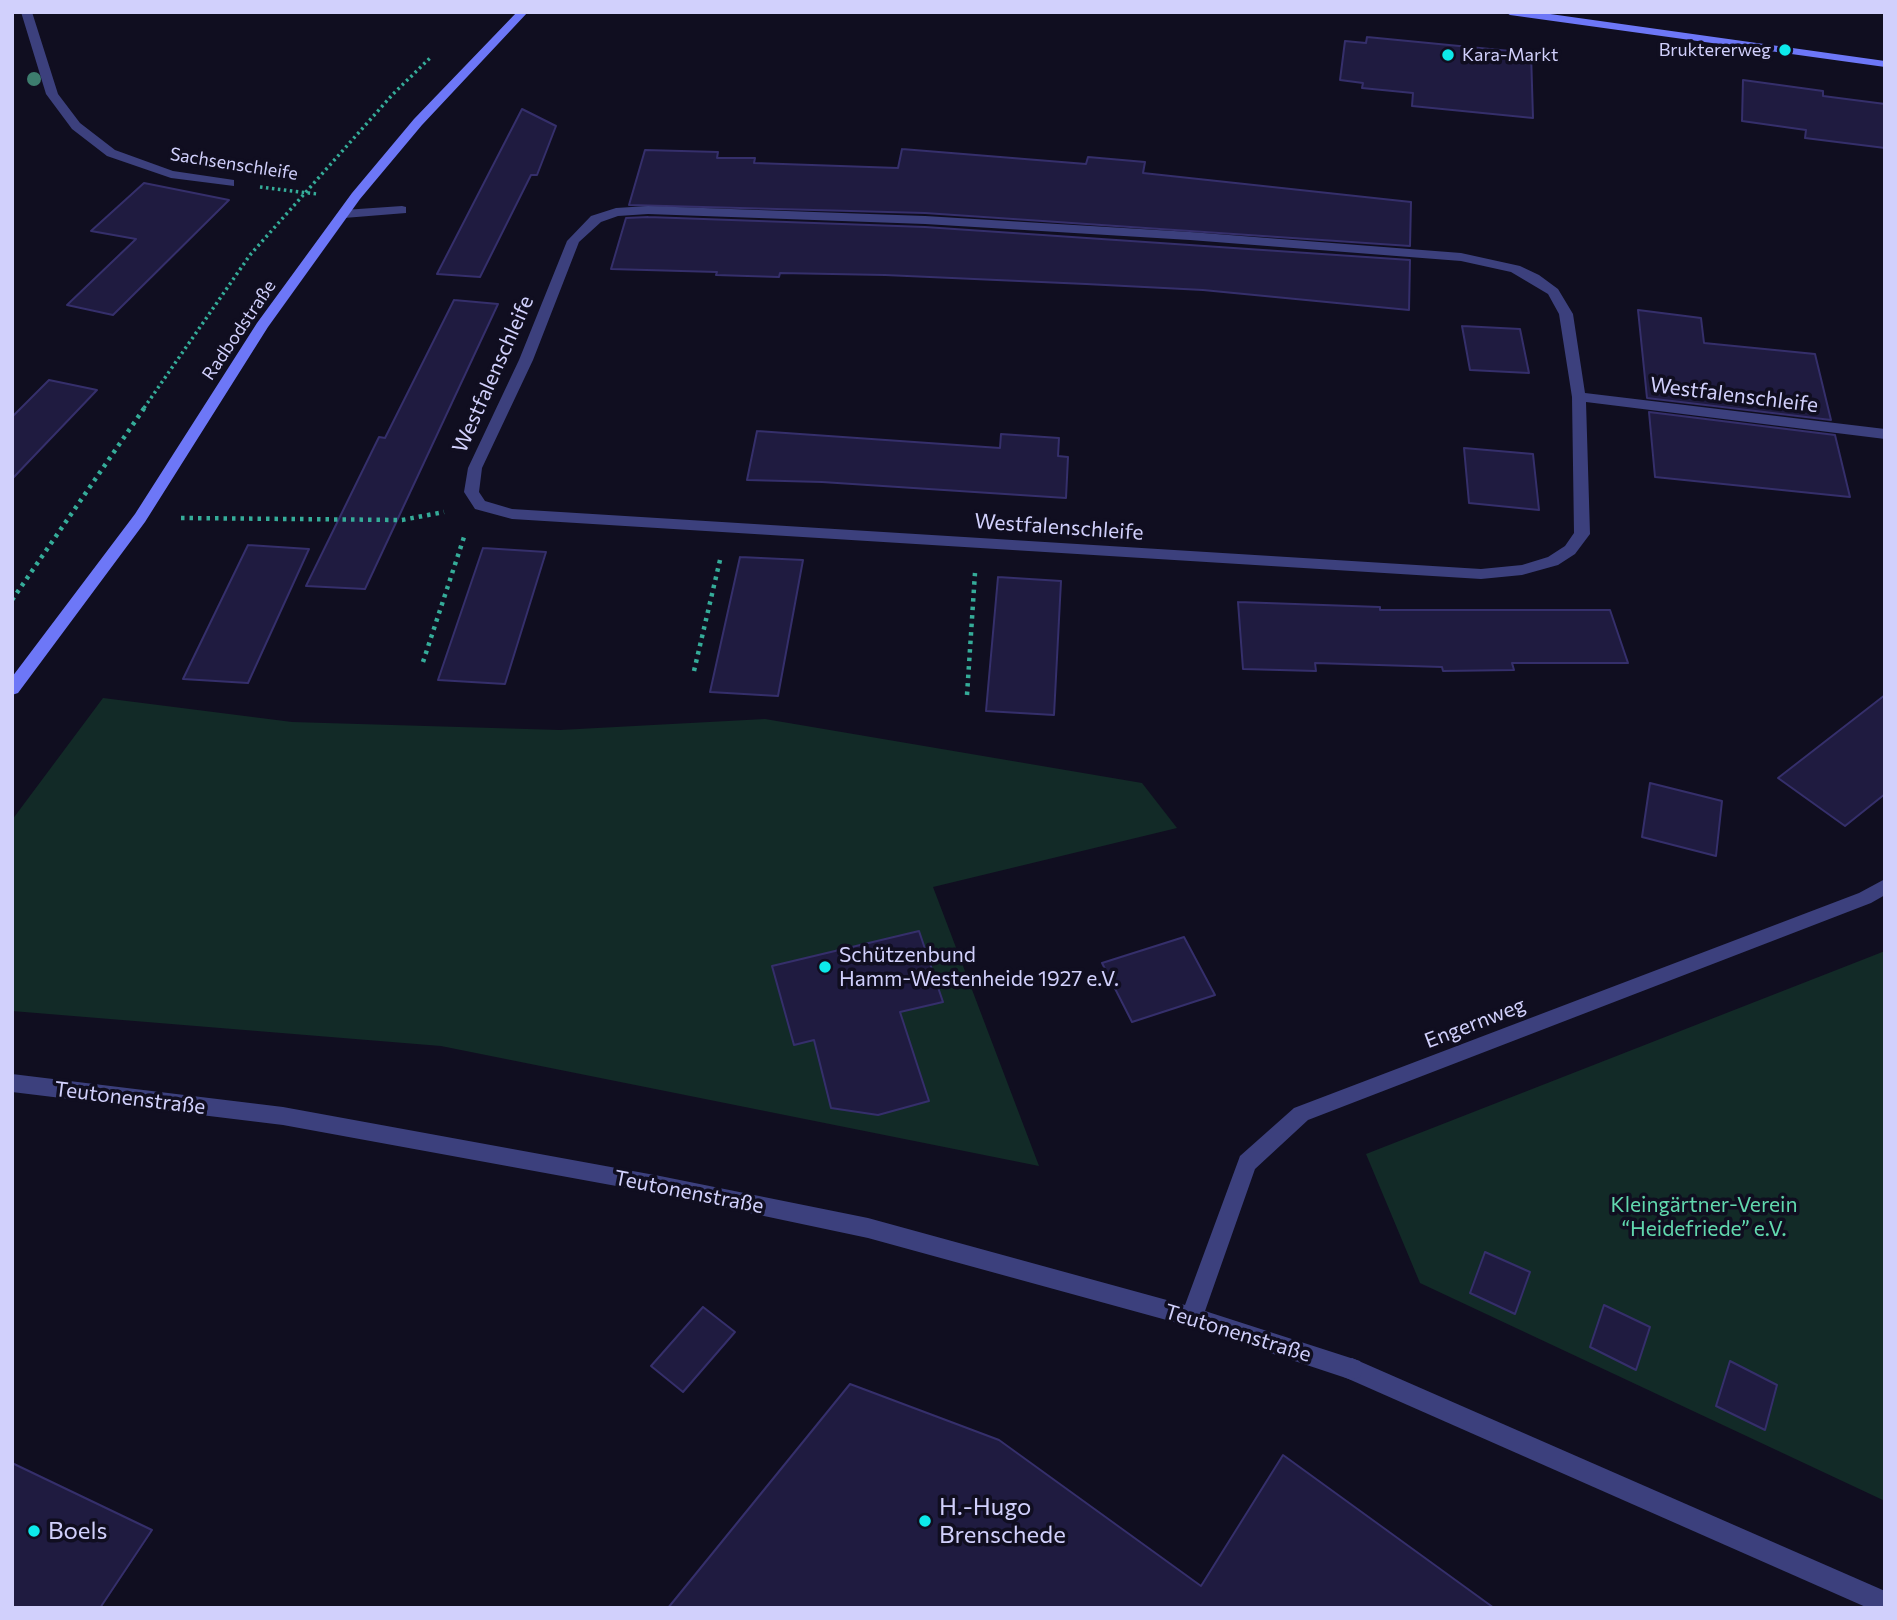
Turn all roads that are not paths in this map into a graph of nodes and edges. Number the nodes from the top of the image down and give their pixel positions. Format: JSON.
{"nodes":[{"id":1,"x":26,"y":12,"type":"edge"},
{"id":2,"x":523,"y":12,"type":"edge"},
{"id":3,"x":1510,"y":12,"type":"edge"},
{"id":4,"x":1885,"y":64,"type":"edge"},
{"id":5,"x":230,"y":183,"type":"road end"},
{"id":6,"x":402,"y":210,"type":"dead end"},
{"id":7,"x":344,"y":214,"type":"junction"},
{"id":8,"x":1579,"y":397,"type":"junction"},
{"id":9,"x":1885,"y":434,"type":"edge"},
{"id":10,"x":12,"y":689,"type":"edge"},
{"id":11,"x":1885,"y":886,"type":"edge"},
{"id":12,"x":12,"y":1083,"type":"edge"},
{"id":13,"x":1192,"y":1317,"type":"junction"},
{"id":14,"x":1885,"y":1603,"type":"edge"}],
"edges":[{"from":1,"to":5,"type":"street","name":"Sachsenschleife"},
{"from":2,"to":7,"type":"main road","name":"Radbodstraße"},
{"from":3,"to":4,"type":"main road"},
{"from":6,"to":7,"type":"street"},
{"from":7,"to":10,"type":"main road","name":"Radbodstraße"},
{"from":8,"to":8,"type":"street","name":"Westfalenschleife"},
{"from":8,"to":9,"type":"street","name":"Westfalenschleife"},
{"from":11,"to":13,"type":"street","name":"Engernweg"},
{"from":12,"to":13,"type":"street","name":"Teutonenstraße"},
{"from":13,"to":14,"type":"street","name":"Teutonenstraße"}]}
